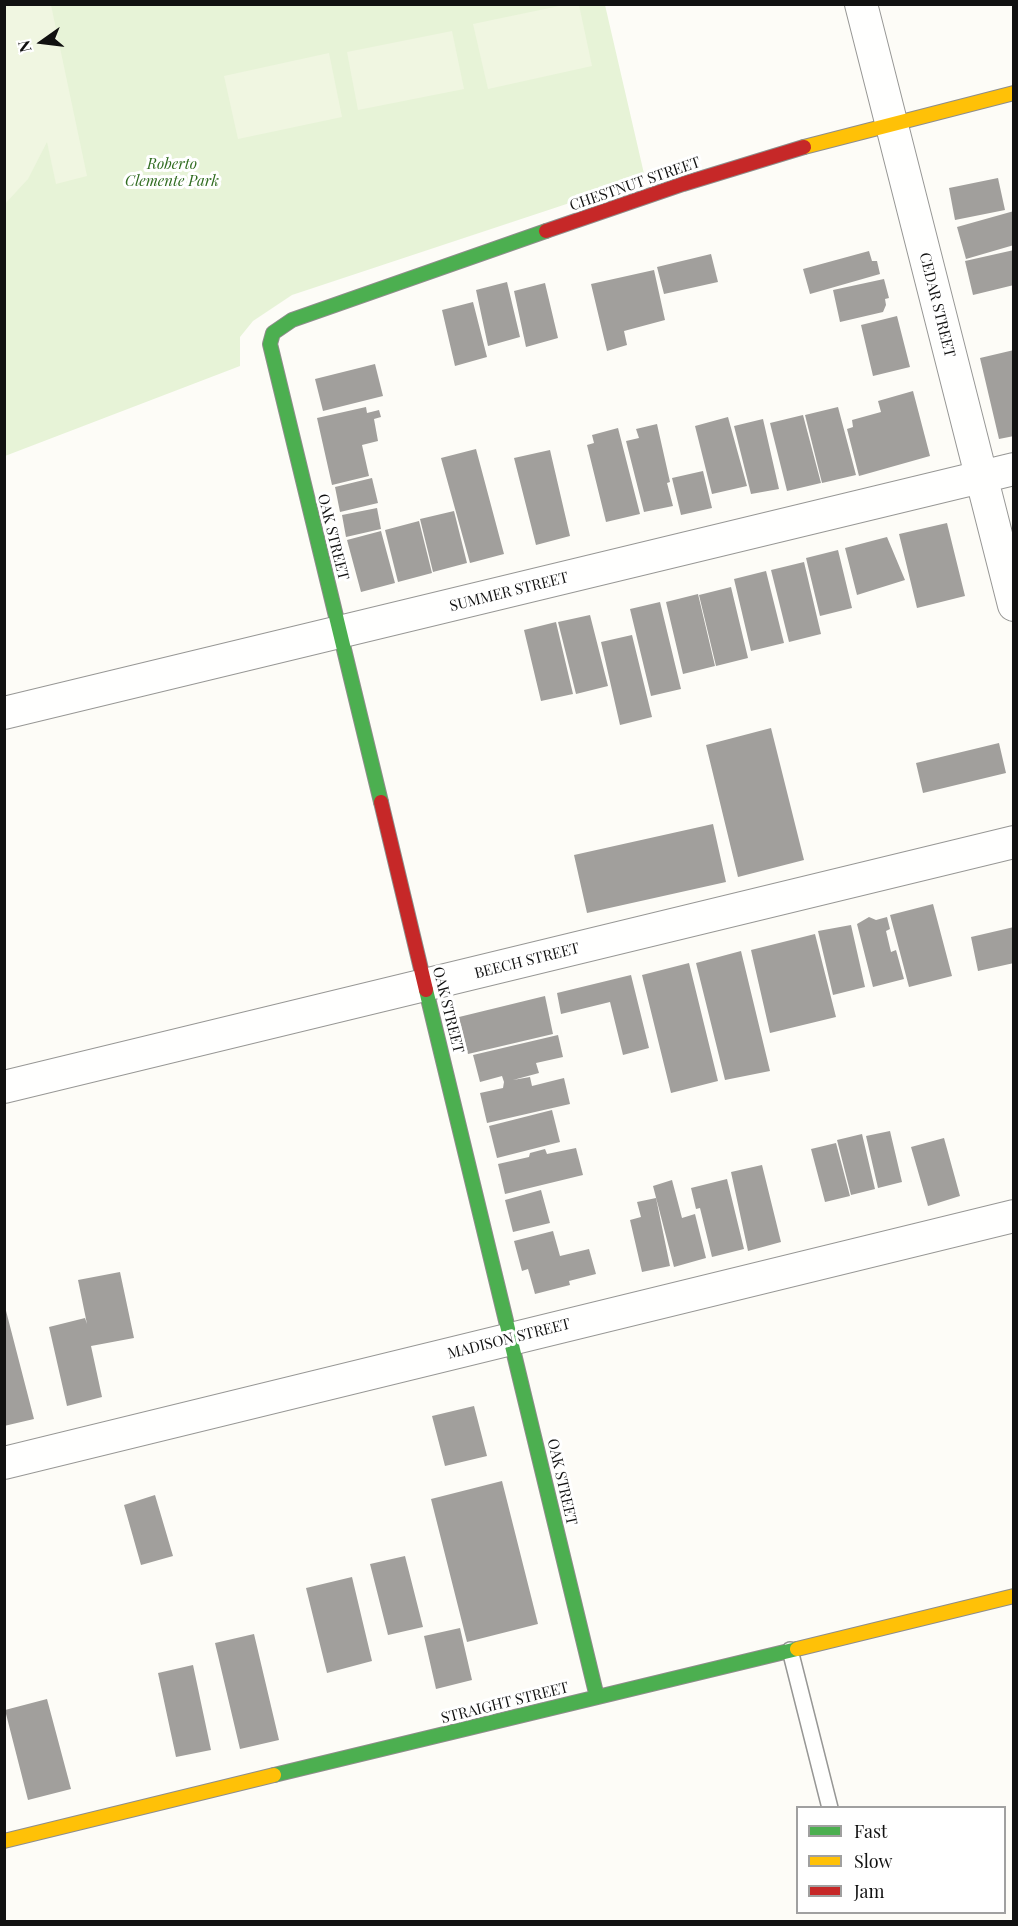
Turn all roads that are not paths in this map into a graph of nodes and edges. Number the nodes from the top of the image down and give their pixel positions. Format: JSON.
{"nodes":[{"id":1,"x":861,"y":4,"type":"edge"},
{"id":2,"x":1014,"y":93,"type":"edge"},
{"id":3,"x":891,"y":123,"type":"junction"},
{"id":4,"x":275,"y":331,"type":"joint"},
{"id":5,"x":1014,"y":469,"type":"edge"},
{"id":6,"x":981,"y":477,"type":"junction"},
{"id":7,"x":1014,"y":605,"type":"edge"},
{"id":8,"x":339,"y":633,"type":"junction"},
{"id":9,"x":4,"y":713,"type":"edge"},
{"id":10,"x":1014,"y":842,"type":"edge"},
{"id":11,"x":425,"y":986,"type":"junction"},
{"id":12,"x":4,"y":1087,"type":"edge"},
{"id":13,"x":1014,"y":1216,"type":"edge"},
{"id":14,"x":511,"y":1338,"type":"junction"},
{"id":15,"x":4,"y":1463,"type":"edge"},
{"id":16,"x":1014,"y":1596,"type":"edge"},
{"id":17,"x":790,"y":1650,"type":"junction"},
{"id":18,"x":597,"y":1697,"type":"junction"},
{"id":19,"x":829,"y":1806,"type":"edge"},
{"id":20,"x":4,"y":1841,"type":"edge"}],
"edges":[{"from":1,"to":3,"type":"street","name":"CEDAR STREET"},
{"from":2,"to":3,"type":"street","name":"CHESTNUT STREET"},
{"from":3,"to":4,"type":"street","name":"CHESTNUT STREET"},
{"from":3,"to":6,"type":"street","name":"CEDAR STREET"},
{"from":4,"to":8,"type":"street","name":"OAK STREET"},
{"from":5,"to":6,"type":"street","name":"SUMMER STREET"},
{"from":6,"to":7,"type":"street","name":"CEDAR STREET"},
{"from":6,"to":8,"type":"street","name":"SUMMER STREET"},
{"from":8,"to":9,"type":"street","name":"SUMMER STREET"},
{"from":8,"to":11,"type":"street","name":"OAK STREET"},
{"from":10,"to":11,"type":"street","name":"BEECH STREET"},
{"from":11,"to":12,"type":"street","name":"BEECH STREET"},
{"from":11,"to":14,"type":"street","name":"OAK STREET"},
{"from":13,"to":14,"type":"street","name":"MADISON STREET"},
{"from":14,"to":15,"type":"street","name":"MADISON STREET"},
{"from":14,"to":18,"type":"street","name":"OAK STREET"},
{"from":16,"to":17,"type":"street","name":"STRAIGHT STREET"},
{"from":17,"to":18,"type":"street","name":"STRAIGHT STREET"},
{"from":17,"to":19,"type":"lane"},
{"from":18,"to":20,"type":"street","name":"STRAIGHT STREET"}]}
